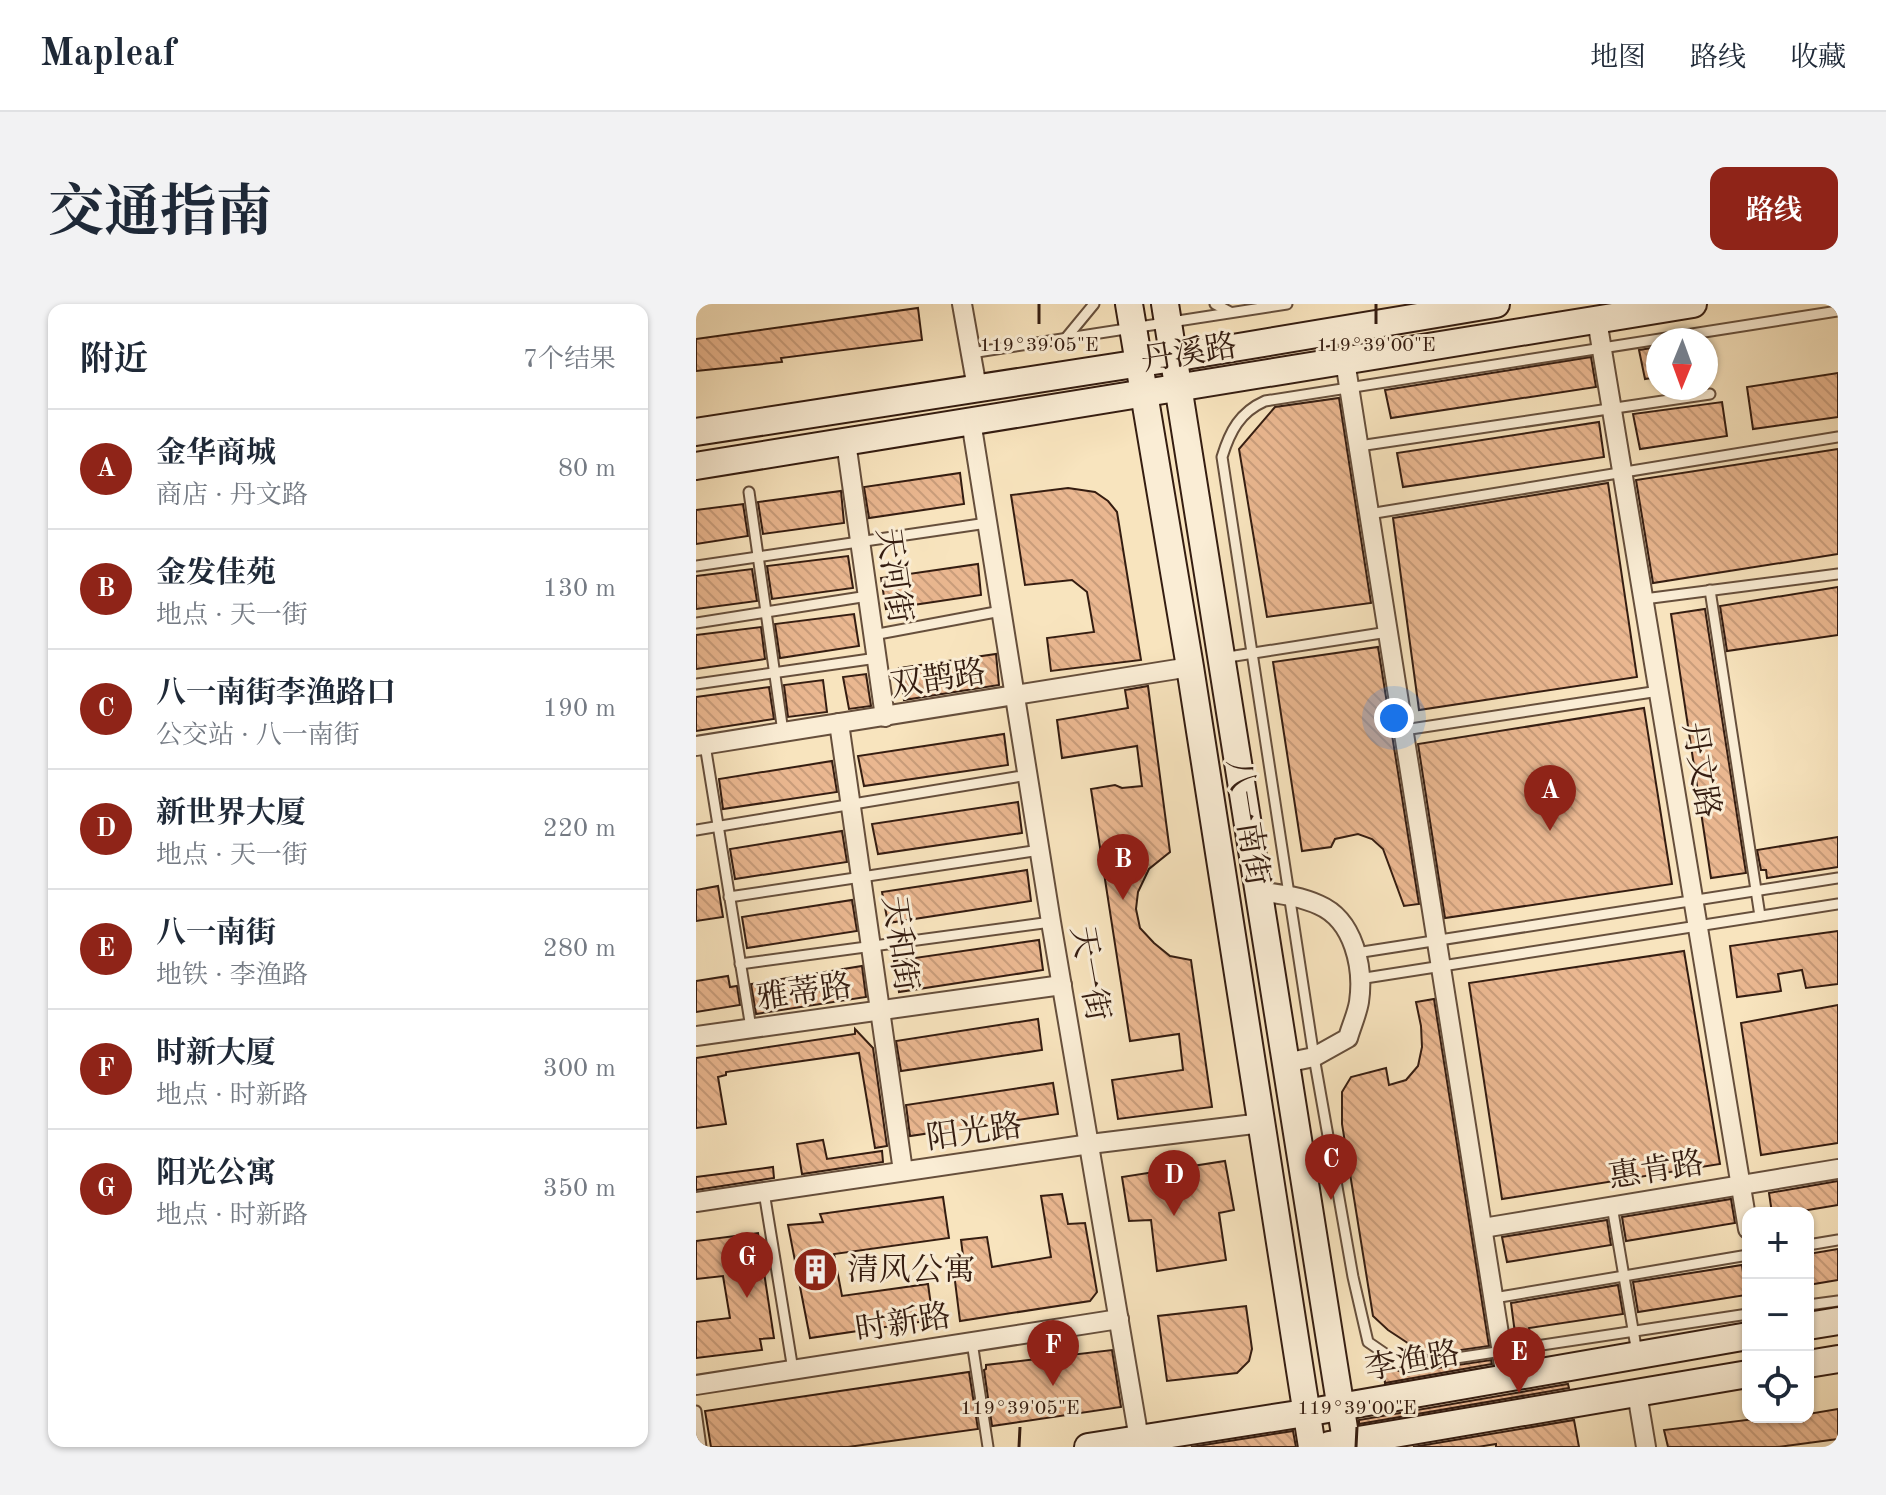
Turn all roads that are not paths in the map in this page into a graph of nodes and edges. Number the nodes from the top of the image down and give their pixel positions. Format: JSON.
{"nodes":[{"id":1,"x":962,"y":304,"type":"edge"},
{"id":2,"x":1094,"y":304,"type":"edge"},
{"id":3,"x":1215,"y":304,"type":"edge"},
{"id":4,"x":1287,"y":304,"type":"edge"},
{"id":5,"x":1496,"y":304,"type":"edge"},
{"id":6,"x":1693,"y":304,"type":"edge"},
{"id":7,"x":1838,"y":311,"type":"edge"},
{"id":8,"x":1230,"y":312,"type":"junction"},
{"id":9,"x":1166,"y":313,"type":"edge"},
{"id":10,"x":1131,"y":316,"type":"edge"},
{"id":11,"x":1597,"y":320,"type":"junction"},
{"id":12,"x":1066,"y":338,"type":"junction"},
{"id":13,"x":1602,"y":347,"type":"junction"},
{"id":14,"x":971,"y":353,"type":"junction"},
{"id":15,"x":1173,"y":358,"type":"junction"},
{"id":16,"x":1345,"y":361,"type":"junction"},
{"id":17,"x":1139,"y":363,"type":"junction"},
{"id":18,"x":1349,"y":387,"type":"junction"},
{"id":19,"x":977,"y":388,"type":"junction"},
{"id":20,"x":1178,"y":388,"type":"junction"},
{"id":21,"x":1144,"y":394,"type":"junction"},
{"id":22,"x":1668,"y":400,"type":"edge"},
{"id":23,"x":1612,"y":408,"type":"junction"},
{"id":24,"x":971,"y":421,"type":"junction"},
{"id":25,"x":696,"y":432,"type":"edge"},
{"id":26,"x":1838,"y":437,"type":"edge"},
{"id":27,"x":846,"y":442,"type":"junction"},
{"id":28,"x":1359,"y":446,"type":"junction"},
{"id":29,"x":696,"y":466,"type":"edge"},
{"id":30,"x":1623,"y":472,"type":"junction"},
{"id":31,"x":749,"y":492,"type":"dead end"},
{"id":32,"x":1369,"y":514,"type":"junction"},
{"id":33,"x":987,"y":523,"type":"junction"},
{"id":34,"x":860,"y":541,"type":"junction"},
{"id":35,"x":758,"y":557,"type":"junction"},
{"id":36,"x":696,"y":566,"type":"edge"},
{"id":37,"x":1838,"y":574,"type":"edge"},
{"id":38,"x":1710,"y":590,"type":"junction"},
{"id":39,"x":868,"y":596,"type":"junction"},
{"id":40,"x":1644,"y":599,"type":"junction"},
{"id":41,"x":1001,"y":611,"type":"junction"},
{"id":42,"x":766,"y":612,"type":"junction"},
{"id":43,"x":696,"y":623,"type":"edge"},
{"id":44,"x":1388,"y":632,"type":"junction"},
{"id":45,"x":873,"y":635,"type":"junction"},
{"id":46,"x":1253,"y":653,"type":"junction"},
{"id":47,"x":877,"y":658,"type":"junction"},
{"id":48,"x":1221,"y":658,"type":"junction"},
{"id":49,"x":1190,"y":667,"type":"junction"},
{"id":50,"x":775,"y":673,"type":"junction"},
{"id":51,"x":696,"y":684,"type":"edge"},
{"id":52,"x":1659,"y":691,"type":"junction"},
{"id":53,"x":1015,"y":696,"type":"junction"},
{"id":54,"x":885,"y":717,"type":"junction"},
{"id":55,"x":839,"y":723,"type":"junction"},
{"id":56,"x":1404,"y":730,"type":"junction"},
{"id":57,"x":783,"y":732,"type":"junction"},
{"id":58,"x":700,"y":746,"type":"edge"},
{"id":59,"x":1028,"y":775,"type":"junction"},
{"id":60,"x":851,"y":804,"type":"junction"},
{"id":61,"x":718,"y":827,"type":"junction"},
{"id":62,"x":696,"y":830,"type":"edge"},
{"id":63,"x":1040,"y":850,"type":"junction"},
{"id":64,"x":861,"y":877,"type":"junction"},
{"id":65,"x":1838,"y":878,"type":"edge"},
{"id":66,"x":1258,"y":891,"type":"junction"},
{"id":67,"x":1756,"y":891,"type":"junction"},
{"id":68,"x":1290,"y":896,"type":"junction"},
{"id":69,"x":729,"y":897,"type":"junction"},
{"id":70,"x":1694,"y":900,"type":"junction"},
{"id":71,"x":1838,"y":904,"type":"edge"},
{"id":72,"x":1760,"y":916,"type":"junction"},
{"id":73,"x":1051,"y":922,"type":"junction"},
{"id":74,"x":1698,"y":926,"type":"junction"},
{"id":75,"x":1438,"y":940,"type":"junction"},
{"id":76,"x":871,"y":946,"type":"junction"},
{"id":77,"x":1356,"y":953,"type":"junction"},
{"id":78,"x":740,"y":964,"type":"junction"},
{"id":79,"x":1442,"y":966,"type":"junction"},
{"id":80,"x":1359,"y":979,"type":"junction"},
{"id":81,"x":1062,"y":985,"type":"junction"},
{"id":82,"x":880,"y":1011,"type":"junction"},
{"id":83,"x":751,"y":1028,"type":"junction"},
{"id":84,"x":696,"y":1036,"type":"edge"},
{"id":85,"x":1314,"y":1057,"type":"junction"},
{"id":86,"x":1285,"y":1063,"type":"junction"},
{"id":87,"x":1262,"y":1123,"type":"junction"},
{"id":88,"x":1090,"y":1144,"type":"junction"},
{"id":89,"x":1838,"y":1169,"type":"edge"},
{"id":90,"x":903,"y":1171,"type":"junction"},
{"id":91,"x":1741,"y":1185,"type":"junction"},
{"id":92,"x":764,"y":1192,"type":"junction"},
{"id":93,"x":696,"y":1202,"type":"edge"},
{"id":94,"x":1612,"y":1206,"type":"junction"},
{"id":95,"x":1744,"y":1207,"type":"edge"},
{"id":96,"x":1483,"y":1228,"type":"junction"},
{"id":97,"x":1838,"y":1240,"type":"edge"},
{"id":98,"x":1814,"y":1244,"type":"edge"},
{"id":99,"x":1742,"y":1256,"type":"edge"},
{"id":100,"x":1624,"y":1276,"type":"junction"},
{"id":101,"x":1494,"y":1298,"type":"junction"},
{"id":102,"x":1838,"y":1301,"type":"edge"},
{"id":103,"x":1814,"y":1304,"type":"edge"},
{"id":104,"x":1742,"y":1316,"type":"edge"},
{"id":105,"x":1119,"y":1319,"type":"junction"},
{"id":106,"x":1838,"y":1321,"type":"edge"},
{"id":107,"x":1814,"y":1325,"type":"edge"},
{"id":108,"x":1742,"y":1336,"type":"edge"},
{"id":109,"x":972,"y":1342,"type":"junction"},
{"id":110,"x":1636,"y":1344,"type":"junction"},
{"id":111,"x":1502,"y":1352,"type":"junction"},
{"id":112,"x":1838,"y":1359,"type":"edge"},
{"id":113,"x":1814,"y":1363,"type":"edge"},
{"id":114,"x":793,"y":1370,"type":"junction"},
{"id":115,"x":1742,"y":1375,"type":"edge"},
{"id":116,"x":1506,"y":1378,"type":"junction"},
{"id":117,"x":696,"y":1385,"type":"edge"},
{"id":118,"x":1637,"y":1393,"type":"junction"},
{"id":119,"x":1339,"y":1407,"type":"junction"},
{"id":120,"x":696,"y":1411,"type":"edge"},
{"id":121,"x":1305,"y":1413,"type":"junction"},
{"id":122,"x":1139,"y":1439,"type":"junction"},
{"id":123,"x":1338,"y":1445,"type":"edge"},
{"id":124,"x":701,"y":1447,"type":"edge"},
{"id":125,"x":988,"y":1447,"type":"edge"},
{"id":126,"x":1088,"y":1447,"type":"edge"},
{"id":127,"x":1312,"y":1447,"type":"edge"},
{"id":128,"x":1646,"y":1447,"type":"edge"}],
"edges":[{"from":1,"to":14,"type":"street"},
{"from":2,"to":12,"type":"lane"},
{"from":3,"to":8,"type":"lane"},
{"from":4,"to":8,"type":"lane"},
{"from":5,"to":15,"type":"main road","name":"丹溪路"},
{"from":6,"to":11,"type":"main road","name":"丹溪路"},
{"from":7,"to":13,"type":"lane"},
{"from":8,"to":9,"type":"lane"},
{"from":9,"to":10,"type":"lane"},
{"from":9,"to":15,"type":"main road","name":"八一南街"},
{"from":10,"to":12,"type":"lane"},
{"from":10,"to":17,"type":"main road","name":"八一南街"},
{"from":11,"to":13,"type":"street","name":"丹文路"},
{"from":11,"to":16,"type":"main road","name":"丹溪路"},
{"from":12,"to":14,"type":"lane"},
{"from":13,"to":18,"type":"lane"},
{"from":13,"to":23,"type":"street","name":"丹文路"},
{"from":14,"to":19,"type":"street"},
{"from":15,"to":17,"type":"main road","name":"丹溪路"},
{"from":15,"to":20,"type":"main road","name":"八一南街"},
{"from":16,"to":18,"type":"street"},
{"from":16,"to":20,"type":"main road","name":"丹溪路"},
{"from":17,"to":19,"type":"main road","name":"丹溪路"},
{"from":17,"to":21,"type":"main road","name":"八一南街"},
{"from":18,"to":28,"type":"street"},
{"from":18,"to":46,"type":"lane"},
{"from":19,"to":25,"type":"main road","name":"丹溪路"},
{"from":20,"to":21,"type":"main road","name":"丹溪路"},
{"from":20,"to":48,"type":"main road","name":"八一南街"},
{"from":21,"to":24,"type":"main road","name":"丹溪路"},
{"from":21,"to":49,"type":"main road","name":"八一南街"},
{"from":22,"to":23,"type":"lane"},
{"from":23,"to":28,"type":"lane"},
{"from":23,"to":30,"type":"street","name":"丹文路"},
{"from":24,"to":27,"type":"main road","name":"丹溪路"},
{"from":24,"to":33,"type":"street","name":"天一街"},
{"from":26,"to":30,"type":"lane"},
{"from":27,"to":29,"type":"main road","name":"丹溪路"},
{"from":27,"to":34,"type":"street","name":"天河街"},
{"from":28,"to":32,"type":"street"},
{"from":30,"to":32,"type":"lane"},
{"from":30,"to":40,"type":"street","name":"丹文路"},
{"from":31,"to":35,"type":"lane"},
{"from":32,"to":44,"type":"street"},
{"from":33,"to":34,"type":"lane"},
{"from":33,"to":41,"type":"street","name":"天一街"},
{"from":34,"to":35,"type":"lane"},
{"from":34,"to":39,"type":"street","name":"天河街"},
{"from":35,"to":36,"type":"lane"},
{"from":35,"to":42,"type":"lane"},
{"from":37,"to":38,"type":"lane"},
{"from":38,"to":40,"type":"lane"},
{"from":38,"to":67,"type":"lane"},
{"from":39,"to":42,"type":"lane"},
{"from":39,"to":45,"type":"street","name":"天河街"},
{"from":40,"to":52,"type":"street","name":"丹文路"},
{"from":41,"to":45,"type":"lane"},
{"from":41,"to":53,"type":"street","name":"天一街"},
{"from":42,"to":43,"type":"lane"},
{"from":42,"to":50,"type":"lane"},
{"from":44,"to":46,"type":"lane"},
{"from":44,"to":56,"type":"street"},
{"from":45,"to":47,"type":"street","name":"天河街"},
{"from":46,"to":48,"type":"lane"},
{"from":46,"to":68,"type":"lane"},
{"from":47,"to":50,"type":"lane"},
{"from":47,"to":54,"type":"street","name":"天河街"},
{"from":48,"to":66,"type":"main road","name":"八一南街"},
{"from":49,"to":53,"type":"street","name":"双鹊路"},
{"from":49,"to":87,"type":"main road","name":"八一南街"},
{"from":50,"to":51,"type":"lane"},
{"from":50,"to":57,"type":"lane"},
{"from":52,"to":56,"type":"lane"},
{"from":52,"to":70,"type":"street","name":"丹文路"},
{"from":53,"to":54,"type":"street","name":"双鹊路"},
{"from":53,"to":59,"type":"street","name":"天一街"},
{"from":54,"to":55,"type":"street","name":"双鹊路"},
{"from":55,"to":57,"type":"street","name":"双鹊路"},
{"from":55,"to":60,"type":"street","name":"天和街"},
{"from":56,"to":75,"type":"street"},
{"from":57,"to":58,"type":"street","name":"双鹊路"},
{"from":58,"to":61,"type":"lane"},
{"from":59,"to":60,"type":"lane"},
{"from":59,"to":63,"type":"street","name":"天一街"},
{"from":60,"to":61,"type":"lane"},
{"from":60,"to":64,"type":"street","name":"天和街"},
{"from":61,"to":62,"type":"lane"},
{"from":61,"to":69,"type":"lane"},
{"from":63,"to":64,"type":"lane"},
{"from":63,"to":73,"type":"street","name":"天一街"},
{"from":64,"to":69,"type":"lane"},
{"from":64,"to":76,"type":"street","name":"天和街"},
{"from":65,"to":67,"type":"lane"},
{"from":66,"to":68,"type":"street"},
{"from":66,"to":86,"type":"main road","name":"八一南街"},
{"from":67,"to":70,"type":"lane"},
{"from":67,"to":72,"type":"lane"},
{"from":68,"to":77,"type":"street"},
{"from":68,"to":85,"type":"lane"},
{"from":69,"to":78,"type":"lane"},
{"from":70,"to":74,"type":"street","name":"丹文路"},
{"from":70,"to":75,"type":"lane"},
{"from":71,"to":72,"type":"lane"},
{"from":72,"to":74,"type":"lane"},
{"from":73,"to":76,"type":"lane"},
{"from":73,"to":81,"type":"street","name":"天一街"},
{"from":74,"to":79,"type":"lane"},
{"from":74,"to":91,"type":"street","name":"丹文路"},
{"from":75,"to":77,"type":"lane"},
{"from":75,"to":79,"type":"street"},
{"from":76,"to":78,"type":"lane"},
{"from":76,"to":82,"type":"street","name":"天和街"},
{"from":77,"to":80,"type":"street"},
{"from":78,"to":83,"type":"lane"},
{"from":79,"to":80,"type":"lane"},
{"from":79,"to":96,"type":"street"},
{"from":80,"to":85,"type":"street"},
{"from":81,"to":82,"type":"street","name":"雅蒂路"},
{"from":81,"to":88,"type":"street","name":"天一街"},
{"from":82,"to":83,"type":"street","name":"雅蒂路"},
{"from":82,"to":90,"type":"street","name":"天和街"},
{"from":83,"to":84,"type":"street","name":"雅蒂路"},
{"from":85,"to":86,"type":"street"},
{"from":85,"to":111,"type":"lane"},
{"from":86,"to":119,"type":"main road","name":"八一南街"},
{"from":87,"to":88,"type":"street","name":"阳光路"},
{"from":87,"to":121,"type":"main road","name":"八一南街"},
{"from":88,"to":90,"type":"street","name":"阳光路"},
{"from":88,"to":105,"type":"street","name":"天一街"},
{"from":89,"to":91,"type":"street","name":"惠肯路"},
{"from":90,"to":92,"type":"street","name":"阳光路"},
{"from":91,"to":94,"type":"street","name":"惠肯路"},
{"from":91,"to":95,"type":"street","name":"丹文路"},
{"from":92,"to":93,"type":"street","name":"阳光路"},
{"from":92,"to":114,"type":"lane"},
{"from":94,"to":96,"type":"street","name":"惠肯路"},
{"from":94,"to":100,"type":"lane"},
{"from":96,"to":101,"type":"street"},
{"from":97,"to":98,"type":"lane"},
{"from":99,"to":100,"type":"lane"},
{"from":100,"to":101,"type":"lane"},
{"from":100,"to":110,"type":"lane"},
{"from":101,"to":111,"type":"street"},
{"from":102,"to":103,"type":"lane"},
{"from":104,"to":110,"type":"lane"},
{"from":105,"to":109,"type":"street","name":"时新路"},
{"from":105,"to":122,"type":"street","name":"天一街"},
{"from":106,"to":107,"type":"main road"},
{"from":108,"to":110,"type":"main road","name":"李渔路"},
{"from":109,"to":114,"type":"street","name":"时新路"},
{"from":109,"to":125,"type":"lane"},
{"from":110,"to":111,"type":"lane"},
{"from":110,"to":116,"type":"main road","name":"李渔路"},
{"from":111,"to":116,"type":"street"},
{"from":112,"to":113,"type":"main road"},
{"from":114,"to":117,"type":"street","name":"时新路"},
{"from":115,"to":118,"type":"main road"},
{"from":116,"to":119,"type":"main road","name":"李渔路"},
{"from":118,"to":123,"type":"main road"},
{"from":118,"to":128,"type":"street"},
{"from":119,"to":121,"type":"main road","name":"李渔路"},
{"from":119,"to":123,"type":"main road","name":"八一南街"},
{"from":120,"to":124,"type":"lane"},
{"from":121,"to":122,"type":"main road","name":"李渔路"},
{"from":121,"to":127,"type":"main road","name":"八一南街"},
{"from":122,"to":126,"type":"main road","name":"李渔路"}]}
